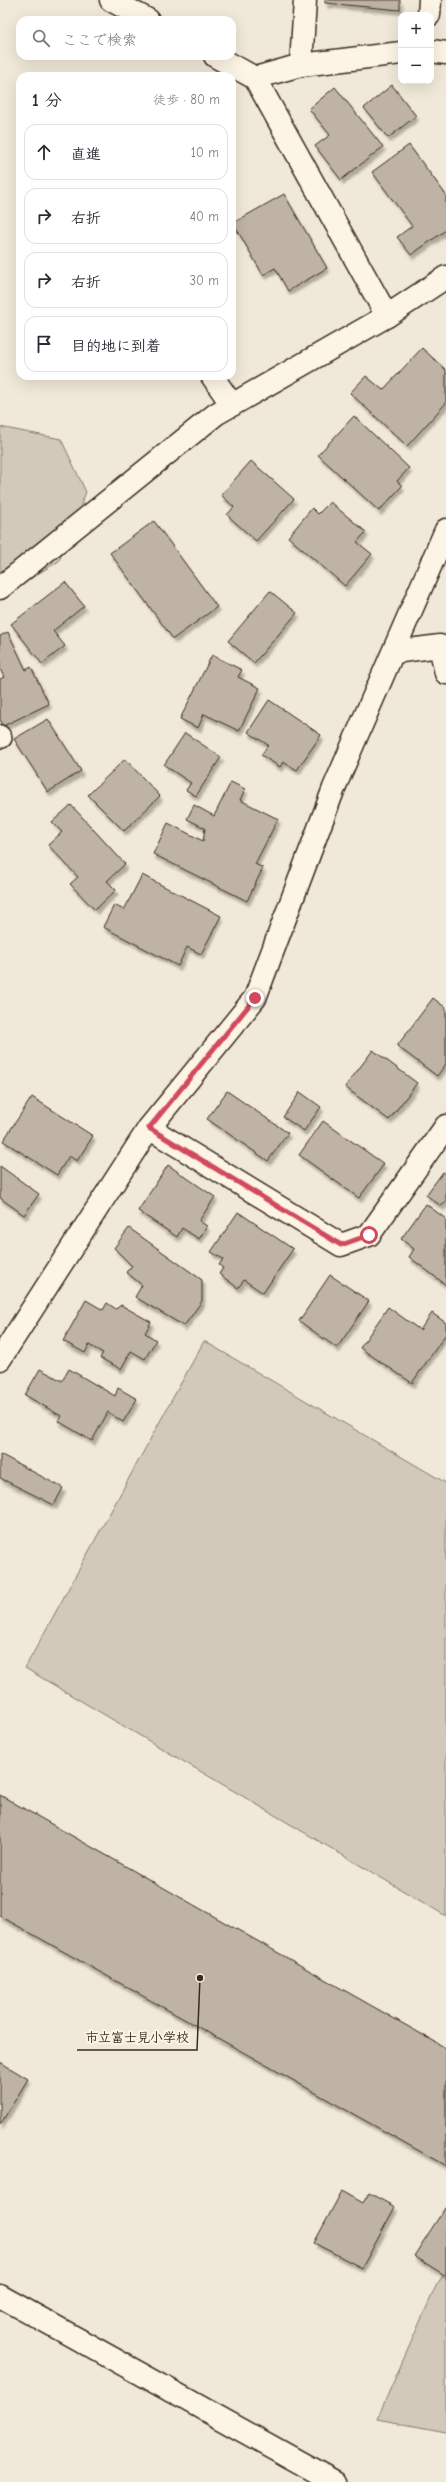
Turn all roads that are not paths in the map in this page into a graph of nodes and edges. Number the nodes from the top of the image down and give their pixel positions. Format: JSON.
{"nodes":[{"id":1,"x":111,"y":0,"type":"edge"},
{"id":2,"x":305,"y":0,"type":"edge"},
{"id":3,"x":430,"y":0,"type":"edge"},
{"id":4,"x":429,"y":12,"type":"edge"},
{"id":5,"x":141,"y":16,"type":"edge"},
{"id":6,"x":434,"y":51,"type":"edge"},
{"id":7,"x":398,"y":53,"type":"edge"},
{"id":8,"x":446,"y":53,"type":"edge"},
{"id":9,"x":222,"y":60,"type":"edge"},
{"id":10,"x":301,"y":64,"type":"junction"},
{"id":11,"x":255,"y":78,"type":"junction"},
{"id":12,"x":446,"y":277,"type":"edge"},
{"id":13,"x":387,"y":316,"type":"junction"},
{"id":14,"x":215,"y":380,"type":"edge"},
{"id":15,"x":232,"y":405,"type":"junction"},
{"id":16,"x":446,"y":530,"type":"edge"},
{"id":17,"x":0,"y":588,"type":"edge"},
{"id":18,"x":443,"y":645,"type":"edge"},
{"id":19,"x":394,"y":652,"type":"junction"},
{"id":20,"x":446,"y":673,"type":"edge"},
{"id":21,"x":446,"y":1126,"type":"edge"},
{"id":22,"x":149,"y":1128,"type":"junction"},
{"id":23,"x":0,"y":1358,"type":"edge"},
{"id":24,"x":0,"y":2296,"type":"edge"},
{"id":25,"x":313,"y":2477,"type":"edge"},
{"id":26,"x":335,"y":2482,"type":"edge"}],
"edges":[{"from":1,"to":5,"type":"street"},
{"from":2,"to":10,"type":"street"},
{"from":3,"to":4,"type":"street"},
{"from":6,"to":8,"type":"street"},
{"from":7,"to":10,"type":"street"},
{"from":9,"to":11,"type":"street"},
{"from":10,"to":11,"type":"street"},
{"from":11,"to":13,"type":"street"},
{"from":12,"to":13,"type":"street"},
{"from":13,"to":15,"type":"street"},
{"from":14,"to":15,"type":"street"},
{"from":15,"to":17,"type":"street"},
{"from":16,"to":19,"type":"street"},
{"from":18,"to":19,"type":"street"},
{"from":18,"to":20,"type":"street"},
{"from":19,"to":22,"type":"street"},
{"from":21,"to":22,"type":"street"},
{"from":22,"to":23,"type":"street"},
{"from":24,"to":25,"type":"street"},
{"from":25,"to":26,"type":"street"}]}
